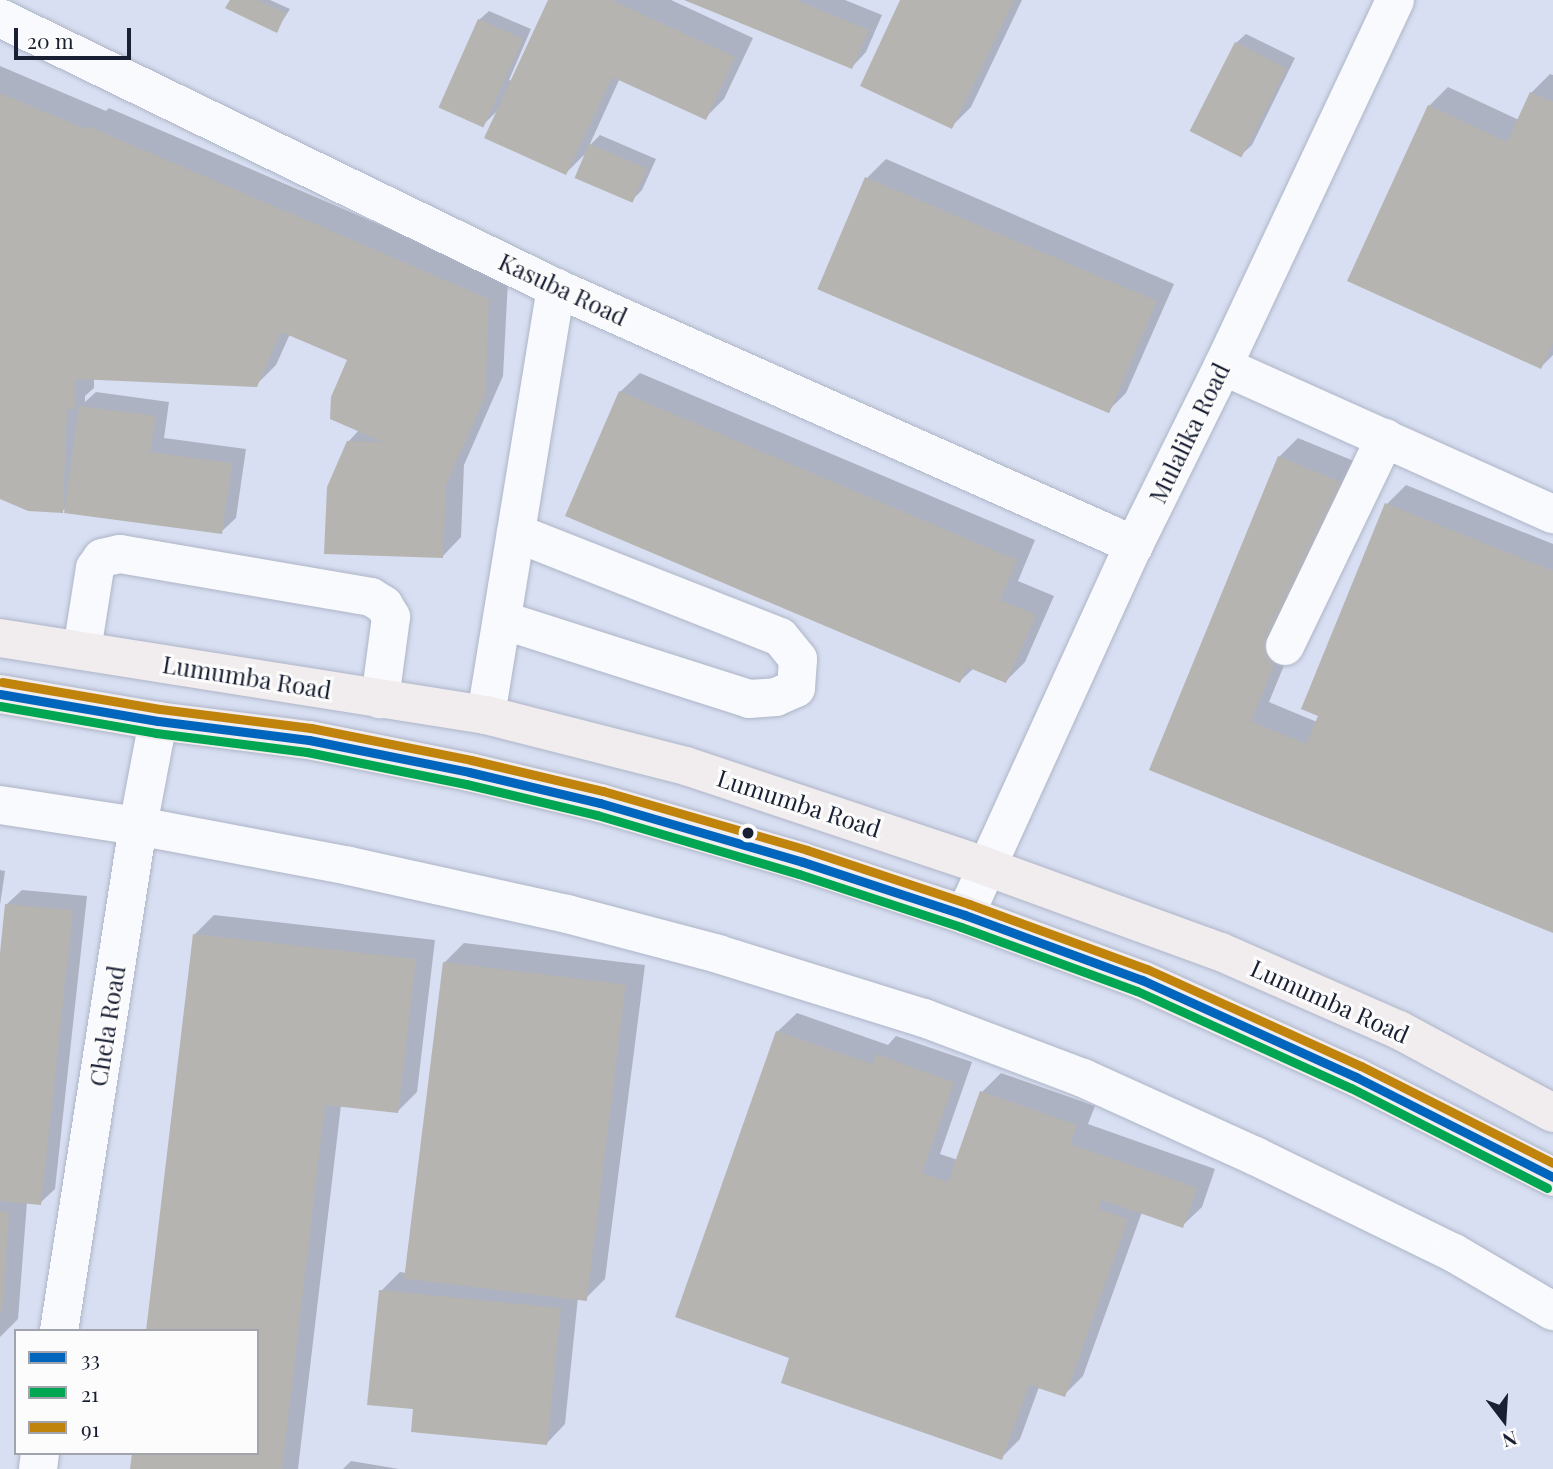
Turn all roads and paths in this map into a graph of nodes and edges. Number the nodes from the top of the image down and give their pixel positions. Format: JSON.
{"nodes":[{"id":1,"x":1395,"y":0,"type":"edge"},
{"id":2,"x":0,"y":18,"type":"edge"},
{"id":3,"x":556,"y":288,"type":"junction"},
{"id":4,"x":1223,"y":366,"type":"junction"},
{"id":5,"x":1385,"y":439,"type":"junction"},
{"id":6,"x":1553,"y":514,"type":"edge"},
{"id":7,"x":516,"y":533,"type":"junction"},
{"id":8,"x":1134,"y":545,"type":"junction"},
{"id":9,"x":502,"y":620,"type":"junction"},
{"id":10,"x":0,"y":638,"type":"edge"},
{"id":11,"x":1285,"y":646,"type":"dead end"},
{"id":12,"x":82,"y":650,"type":"junction"},
{"id":13,"x":0,"y":694,"type":"edge"},
{"id":14,"x":380,"y":699,"type":"junction"},
{"id":15,"x":486,"y":715,"type":"junction"},
{"id":16,"x":158,"y":721,"type":"junction"},
{"id":17,"x":0,"y":805,"type":"edge"},
{"id":18,"x":138,"y":827,"type":"junction"},
{"id":19,"x":987,"y":867,"type":"junction"},
{"id":20,"x":965,"y":915,"type":"junction"},
{"id":21,"x":1553,"y":1113,"type":"edge"},
{"id":22,"x":1553,"y":1177,"type":"edge"},
{"id":23,"x":1553,"y":1311,"type":"edge"},
{"id":24,"x":59,"y":1329,"type":"edge"}],
"edges":[{"from":1,"to":4,"type":"street","name":"Mulalika Road"},
{"from":2,"to":3,"type":"street","name":"Kasuba Road"},
{"from":3,"to":7,"type":"street"},
{"from":3,"to":8,"type":"street","name":"Kasuba Road"},
{"from":4,"to":5,"type":"street"},
{"from":4,"to":8,"type":"street","name":"Mulalika Road"},
{"from":5,"to":6,"type":"street"},
{"from":5,"to":11,"type":"street"},
{"from":7,"to":9,"type":"street"},
{"from":7,"to":9,"type":"street"},
{"from":8,"to":19,"type":"street","name":"Mulalika Road"},
{"from":9,"to":15,"type":"street"},
{"from":10,"to":12,"type":"main road","name":"Lumumba Road"},
{"from":12,"to":14,"type":"main road","name":"Lumumba Road"},
{"from":12,"to":14,"type":"street"},
{"from":13,"to":16,"type":"main road"},
{"from":14,"to":15,"type":"main road","name":"Lumumba Road"},
{"from":15,"to":19,"type":"main road","name":"Lumumba Road"},
{"from":16,"to":18,"type":"street","name":"Chela Road"},
{"from":16,"to":20,"type":"main road"},
{"from":17,"to":18,"type":"street"},
{"from":18,"to":23,"type":"street"},
{"from":18,"to":24,"type":"street","name":"Chela Road"},
{"from":19,"to":20,"type":"street","name":"Mulalika Road"},
{"from":19,"to":21,"type":"main road","name":"Lumumba Road"},
{"from":20,"to":22,"type":"main road"}]}
